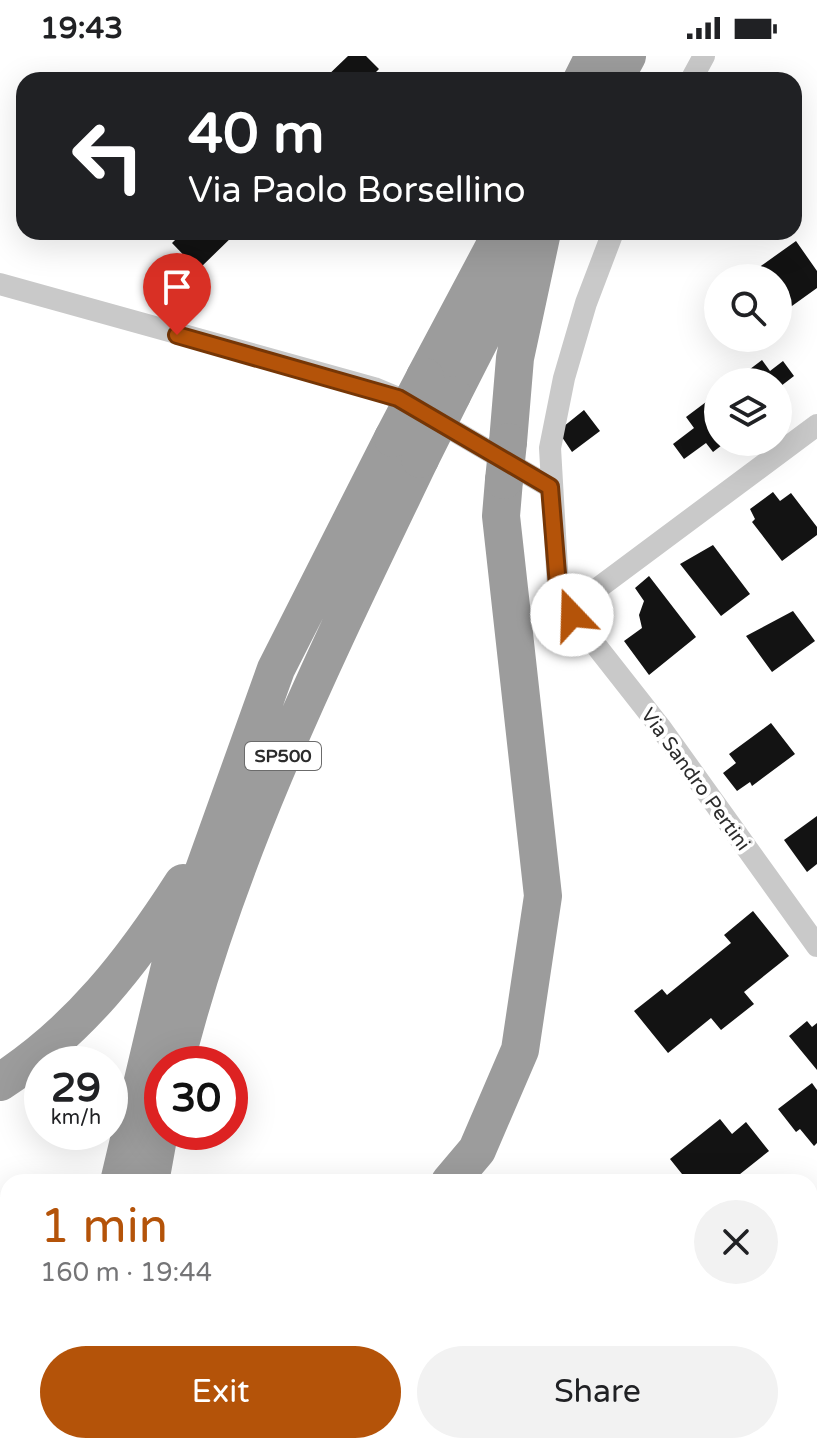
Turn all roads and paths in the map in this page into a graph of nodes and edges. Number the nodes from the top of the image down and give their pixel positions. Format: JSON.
{"nodes":[{"id":1,"x":499,"y":240,"type":"edge"},
{"id":2,"x":530,"y":240,"type":"edge"},
{"id":3,"x":540,"y":240,"type":"edge"},
{"id":4,"x":610,"y":240,"type":"edge"},
{"id":5,"x":0,"y":284,"type":"edge"},
{"id":6,"x":439,"y":386,"type":"junction"},
{"id":7,"x":817,"y":425,"type":"edge"},
{"id":8,"x":407,"y":449,"type":"junction"},
{"id":9,"x":550,"y":487,"type":"junction"},
{"id":10,"x":572,"y":615,"type":"junction"},
{"id":11,"x":221,"y":823,"type":"junction"},
{"id":12,"x":817,"y":946,"type":"edge"},
{"id":13,"x":180,"y":1046,"type":"edge"},
{"id":14,"x":0,"y":1082,"type":"edge"},
{"id":15,"x":156,"y":1150,"type":"edge"},
{"id":16,"x":121,"y":1174,"type":"edge"},
{"id":17,"x":151,"y":1174,"type":"edge"},
{"id":18,"x":457,"y":1174,"type":"edge"}],
"edges":[{"from":1,"to":6,"type":"highway","number":"SP500"},
{"from":2,"to":6,"type":"highway","number":"SP500"},
{"from":3,"to":18,"type":"highway","bridge":true},
{"from":4,"to":9,"type":"street","name":"Via Sandro Pertini"},
{"from":5,"to":9,"type":"street"},
{"from":6,"to":8,"type":"highway","number":"SP500","bridge":true},
{"from":7,"to":10,"type":"street"},
{"from":8,"to":11,"type":"highway","number":"SP500"},
{"from":8,"to":13,"type":"highway","number":"SP500"},
{"from":9,"to":10,"type":"street","name":"Via Sandro Pertini"},
{"from":10,"to":12,"type":"street","name":"Via Sandro Pertini"},
{"from":11,"to":14,"type":"highway"},
{"from":11,"to":16,"type":"highway","number":"SP500"},
{"from":15,"to":17,"type":"highway"}]}
